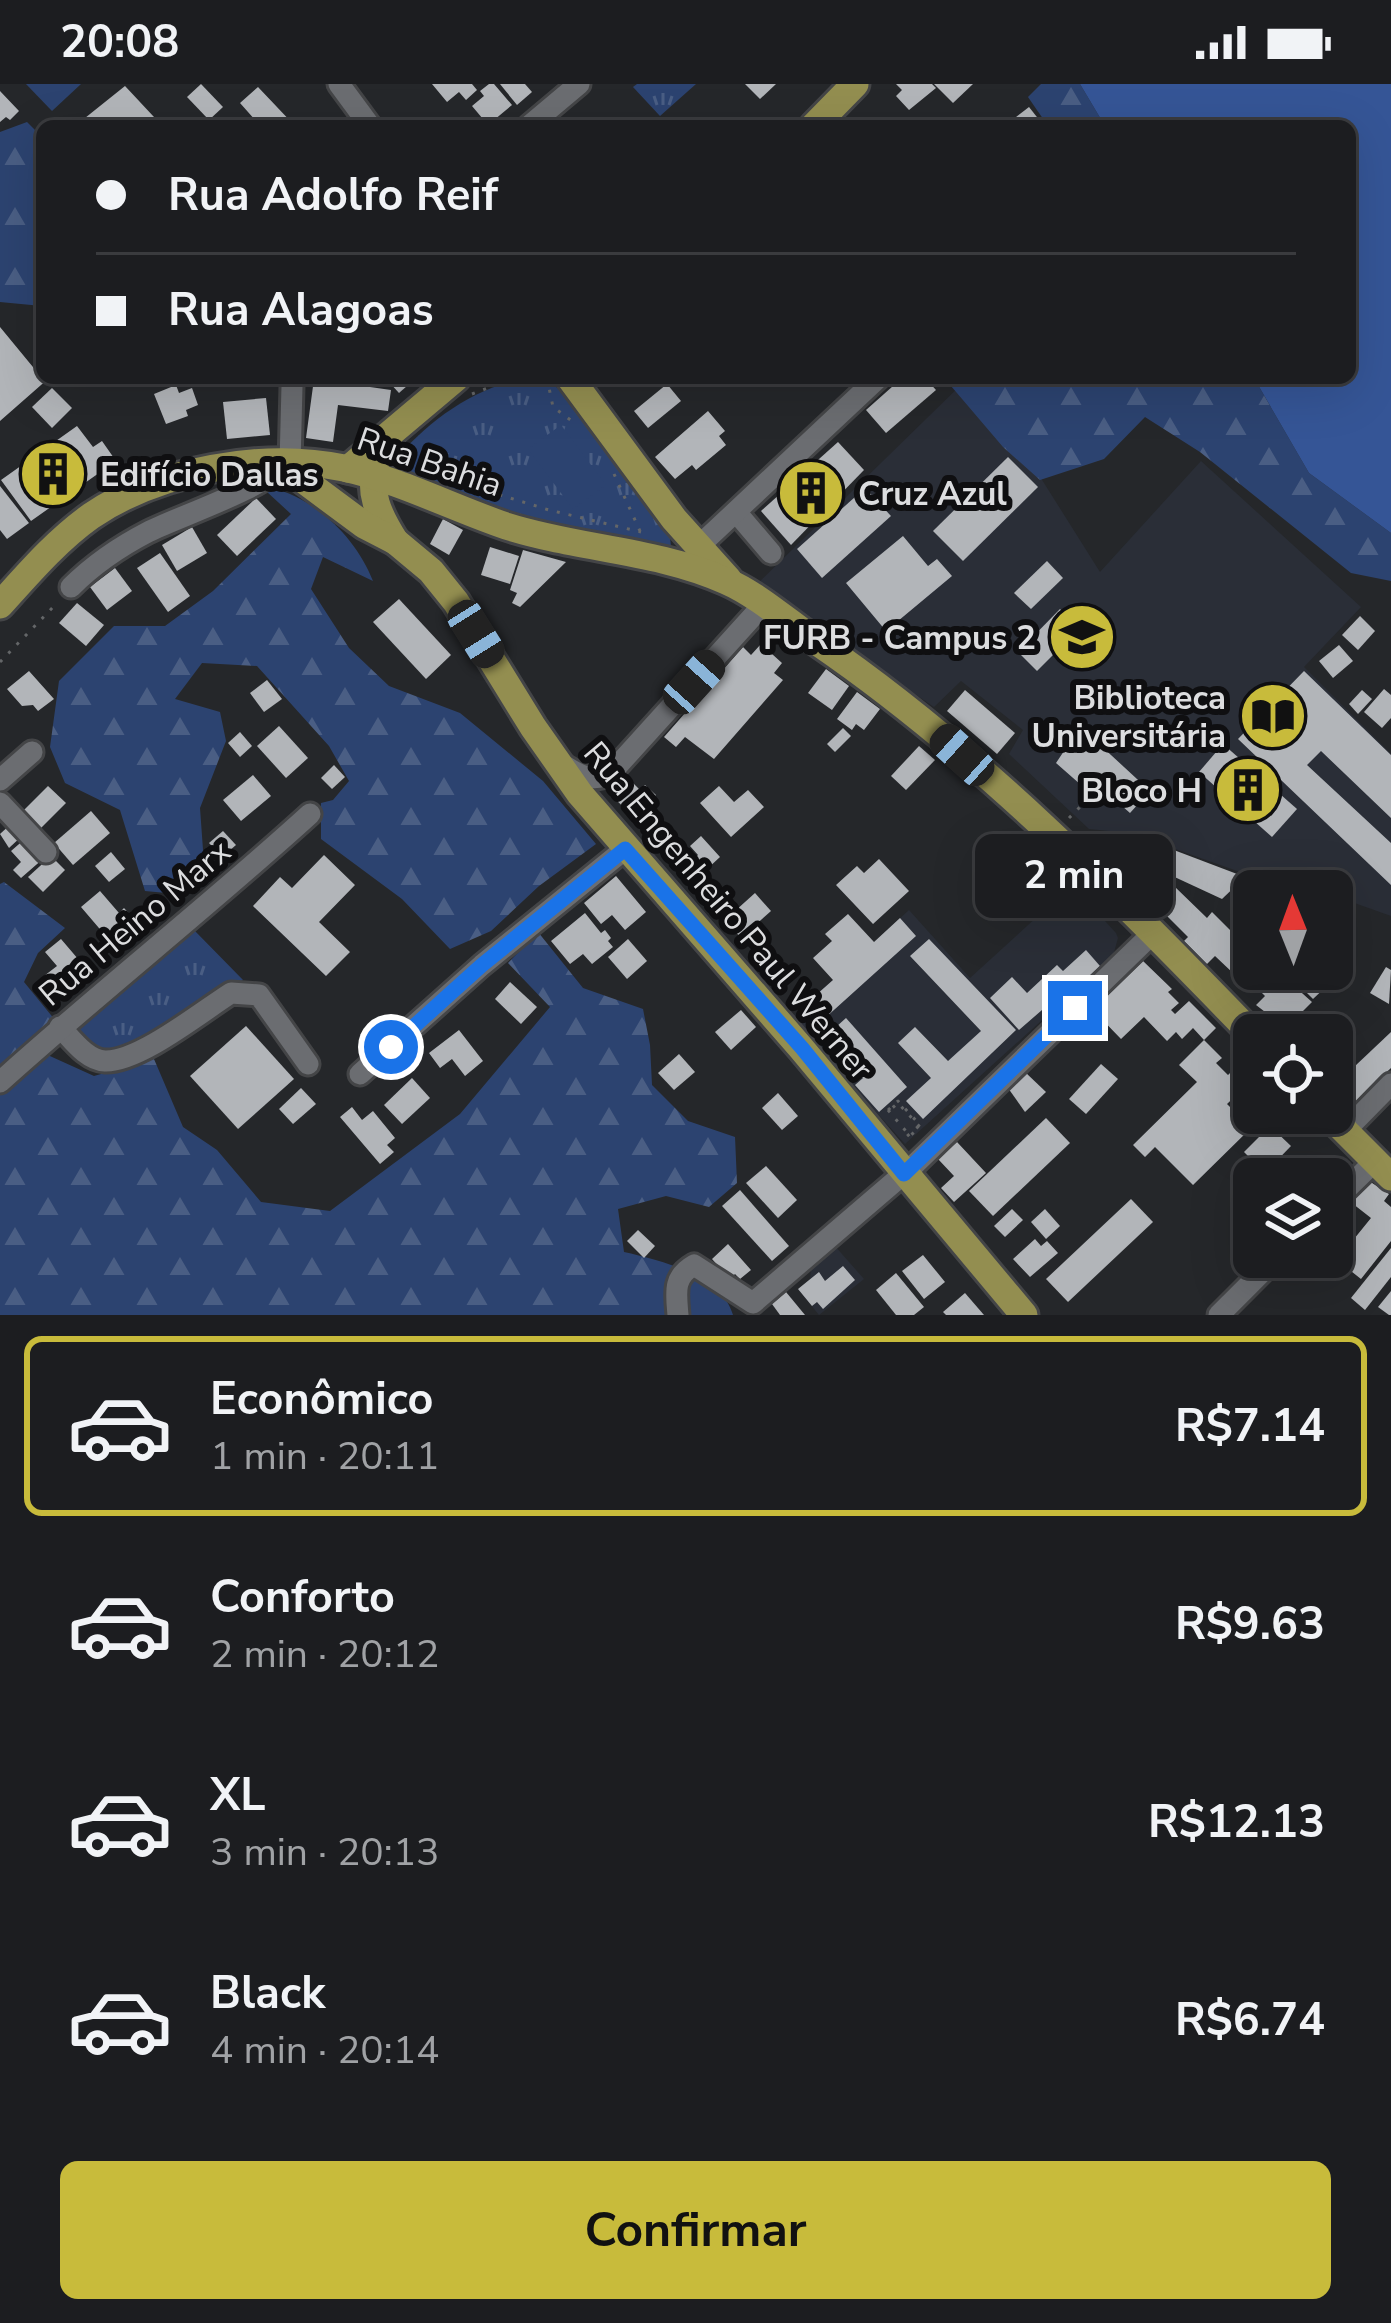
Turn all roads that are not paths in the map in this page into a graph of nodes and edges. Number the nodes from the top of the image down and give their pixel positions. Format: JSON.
{"nodes":[{"id":1,"x":340,"y":84,"type":"edge"},
{"id":2,"x":579,"y":84,"type":"edge"},
{"id":3,"x":855,"y":84,"type":"edge"},
{"id":4,"x":366,"y":120,"type":"edge"},
{"id":5,"x":536,"y":120,"type":"edge"},
{"id":6,"x":820,"y":120,"type":"edge"},
{"id":7,"x":449,"y":384,"type":"edge"},
{"id":8,"x":581,"y":384,"type":"edge"},
{"id":9,"x":872,"y":384,"type":"edge"},
{"id":10,"x":292,"y":386,"type":"dead end"},
{"id":11,"x":286,"y":464,"type":"junction"},
{"id":12,"x":360,"y":473,"type":"junction"},
{"id":13,"x":736,"y":512,"type":"junction"},
{"id":14,"x":395,"y":541,"type":"junction"},
{"id":15,"x":699,"y":546,"type":"junction"},
{"id":16,"x":771,"y":553,"type":"dead end"},
{"id":17,"x":731,"y":583,"type":"junction"},
{"id":18,"x":71,"y":587,"type":"road end"},
{"id":19,"x":0,"y":605,"type":"edge"},
{"id":20,"x":763,"y":605,"type":"junction"},
{"id":21,"x":32,"y":752,"type":"dead end"},
{"id":22,"x":555,"y":760,"type":"junction"},
{"id":23,"x":0,"y":780,"type":"edge"},
{"id":24,"x":0,"y":802,"type":"edge"},
{"id":25,"x":310,"y":814,"type":"dead end"},
{"id":26,"x":625,"y":849,"type":"junction"},
{"id":27,"x":46,"y":852,"type":"dead end"},
{"id":28,"x":1153,"y":933,"type":"junction"},
{"id":29,"x":1233,"y":1015,"type":"edge"},
{"id":30,"x":60,"y":1027,"type":"junction"},
{"id":31,"x":308,"y":1064,"type":"dead end"},
{"id":32,"x":360,"y":1074,"type":"dead end"},
{"id":33,"x":0,"y":1082,"type":"edge"},
{"id":34,"x":1391,"y":1084,"type":"edge"},
{"id":35,"x":1353,"y":1110,"type":"edge"},
{"id":36,"x":1348,"y":1134,"type":"edge"},
{"id":37,"x":1383,"y":1169,"type":"edge"},
{"id":38,"x":904,"y":1174,"type":"junction"},
{"id":39,"x":1353,"y":1189,"type":"edge"},
{"id":40,"x":1256,"y":1278,"type":"edge"},
{"id":41,"x":678,"y":1315,"type":"edge"},
{"id":42,"x":1024,"y":1315,"type":"edge"},
{"id":43,"x":1219,"y":1315,"type":"edge"}],
"edges":[{"from":1,"to":4,"type":"street"},
{"from":2,"to":5,"type":"street"},
{"from":3,"to":6,"type":"main road"},
{"from":7,"to":12,"type":"main road"},
{"from":8,"to":15,"type":"main road"},
{"from":9,"to":13,"type":"street"},
{"from":10,"to":11,"type":"street"},
{"from":11,"to":12,"type":"main road","name":"Rua Bahia"},
{"from":11,"to":14,"type":"main road","name":"Rua Engenheiro Paul Werner"},
{"from":11,"to":18,"type":"street"},
{"from":11,"to":19,"type":"main road","name":"Rua Bahia"},
{"from":12,"to":14,"type":"main road","name":"Rua Engenheiro Paul Werner"},
{"from":12,"to":17,"type":"main road","name":"Rua Bahia"},
{"from":13,"to":15,"type":"street"},
{"from":13,"to":16,"type":"street"},
{"from":14,"to":22,"type":"main road","name":"Rua Engenheiro Paul Werner"},
{"from":15,"to":17,"type":"main road"},
{"from":17,"to":20,"type":"main road"},
{"from":20,"to":22,"type":"street"},
{"from":20,"to":28,"type":"main road"},
{"from":21,"to":23,"type":"street"},
{"from":22,"to":26,"type":"main road","name":"Rua Engenheiro Paul Werner"},
{"from":24,"to":27,"type":"street"},
{"from":25,"to":30,"type":"street","name":"Rua Heino Marx"},
{"from":26,"to":32,"type":"street"},
{"from":26,"to":38,"type":"main road","name":"Rua Engenheiro Paul Werner"},
{"from":28,"to":29,"type":"main road"},
{"from":28,"to":38,"type":"street"},
{"from":30,"to":31,"type":"street"},
{"from":30,"to":33,"type":"street","name":"Rua Heino Marx"},
{"from":34,"to":35,"type":"street"},
{"from":36,"to":37,"type":"main road"},
{"from":37,"to":39,"type":"street"},
{"from":38,"to":41,"type":"street"},
{"from":38,"to":42,"type":"main road","name":"Rua Engenheiro Paul Werner"},
{"from":40,"to":43,"type":"street"}]}
